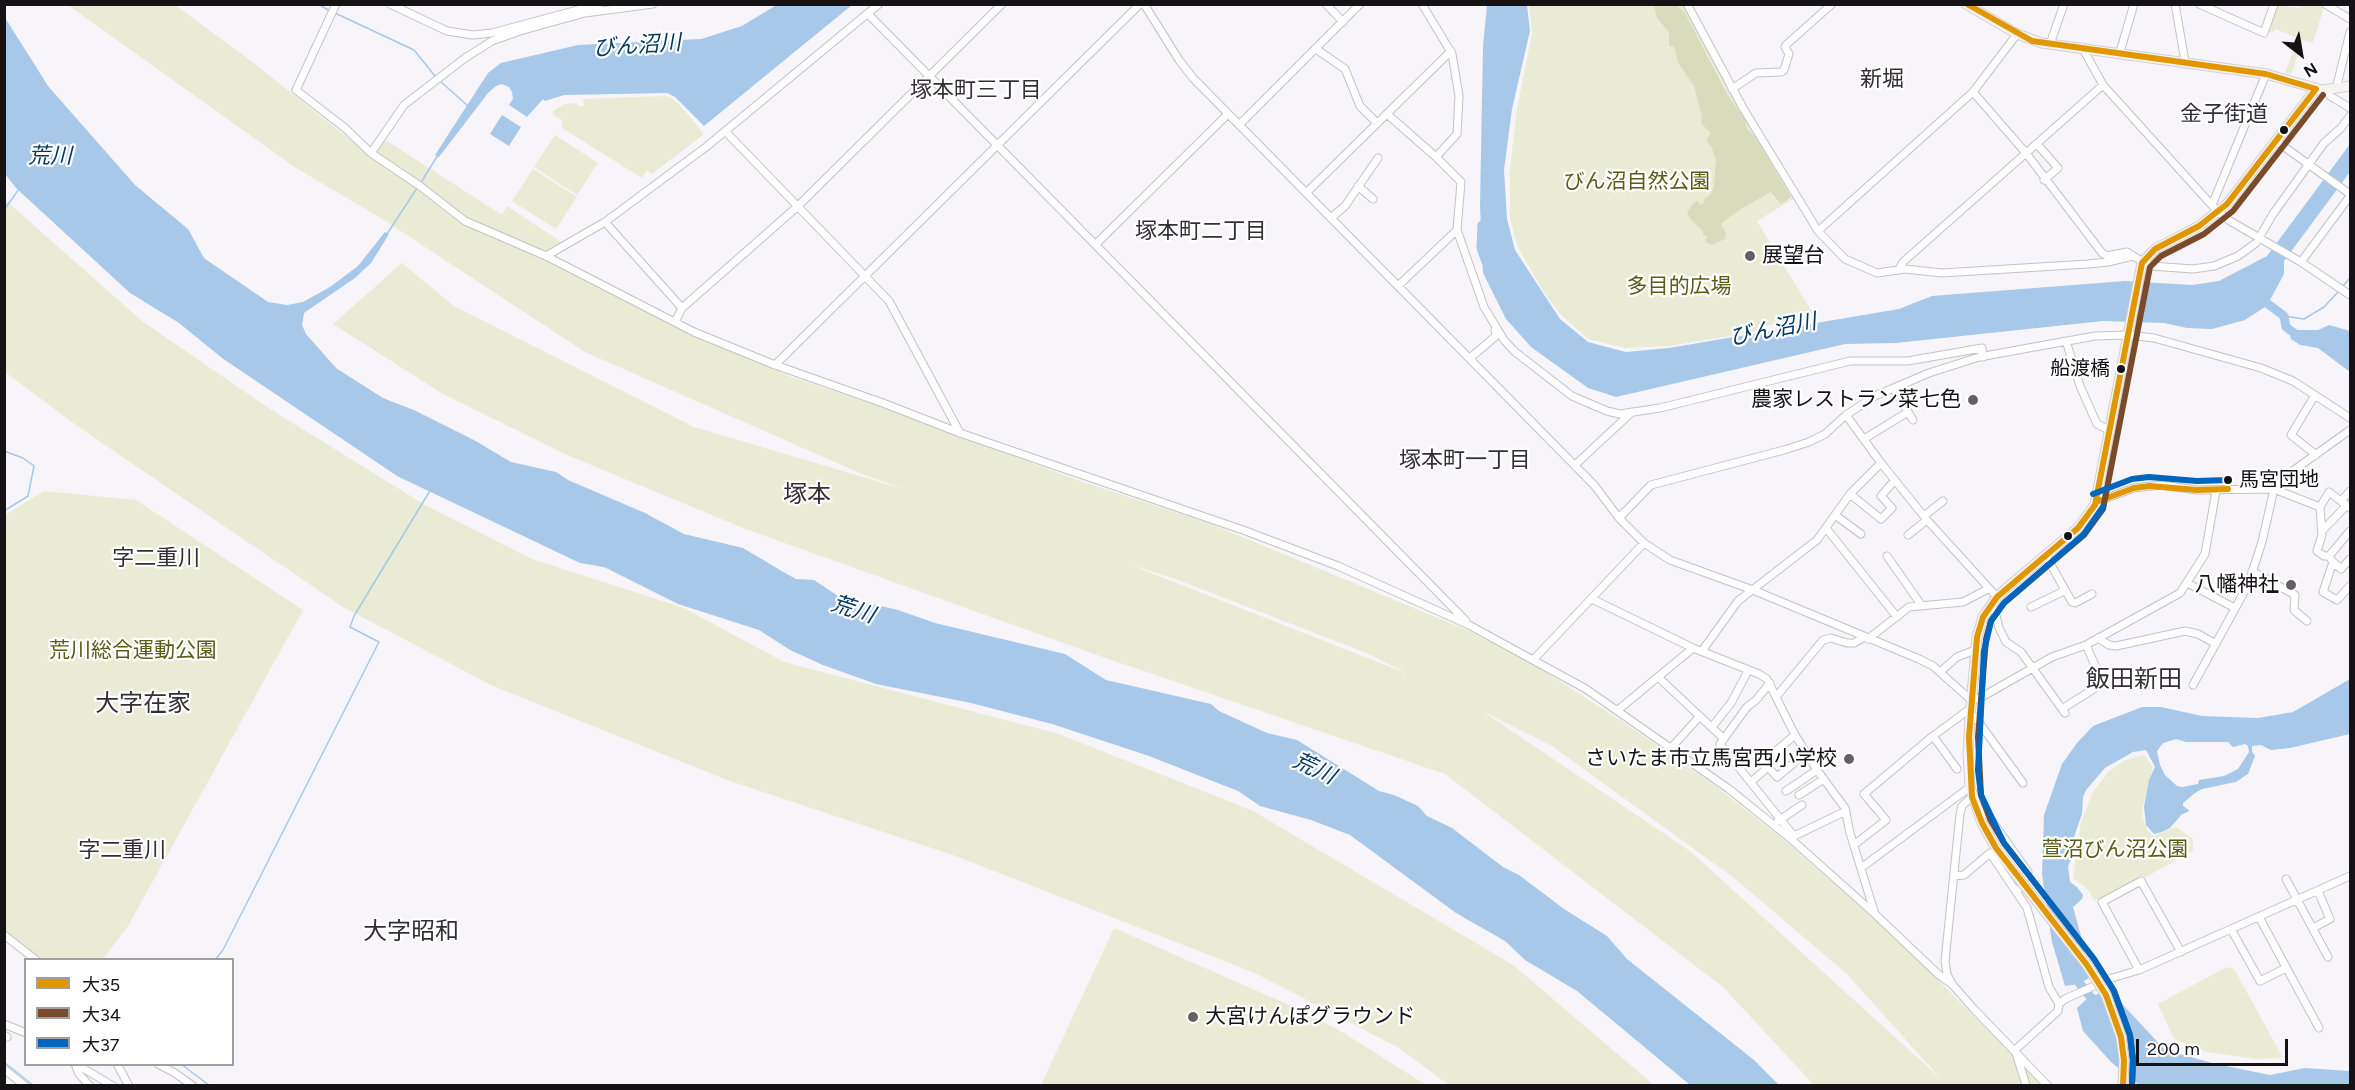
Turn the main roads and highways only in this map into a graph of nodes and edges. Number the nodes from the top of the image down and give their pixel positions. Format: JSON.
{"nodes":[{"id":1,"x":1971,"y":6,"type":"edge"},
{"id":2,"x":2350,"y":86,"type":"edge"},
{"id":3,"x":2316,"y":89,"type":"junction"},
{"id":4,"x":2123,"y":1086,"type":"edge"}],
"edges":[{"from":1,"to":3,"type":"main road"},
{"from":2,"to":3,"type":"main road"},
{"from":3,"to":4,"type":"main road","bridge":true}]}
